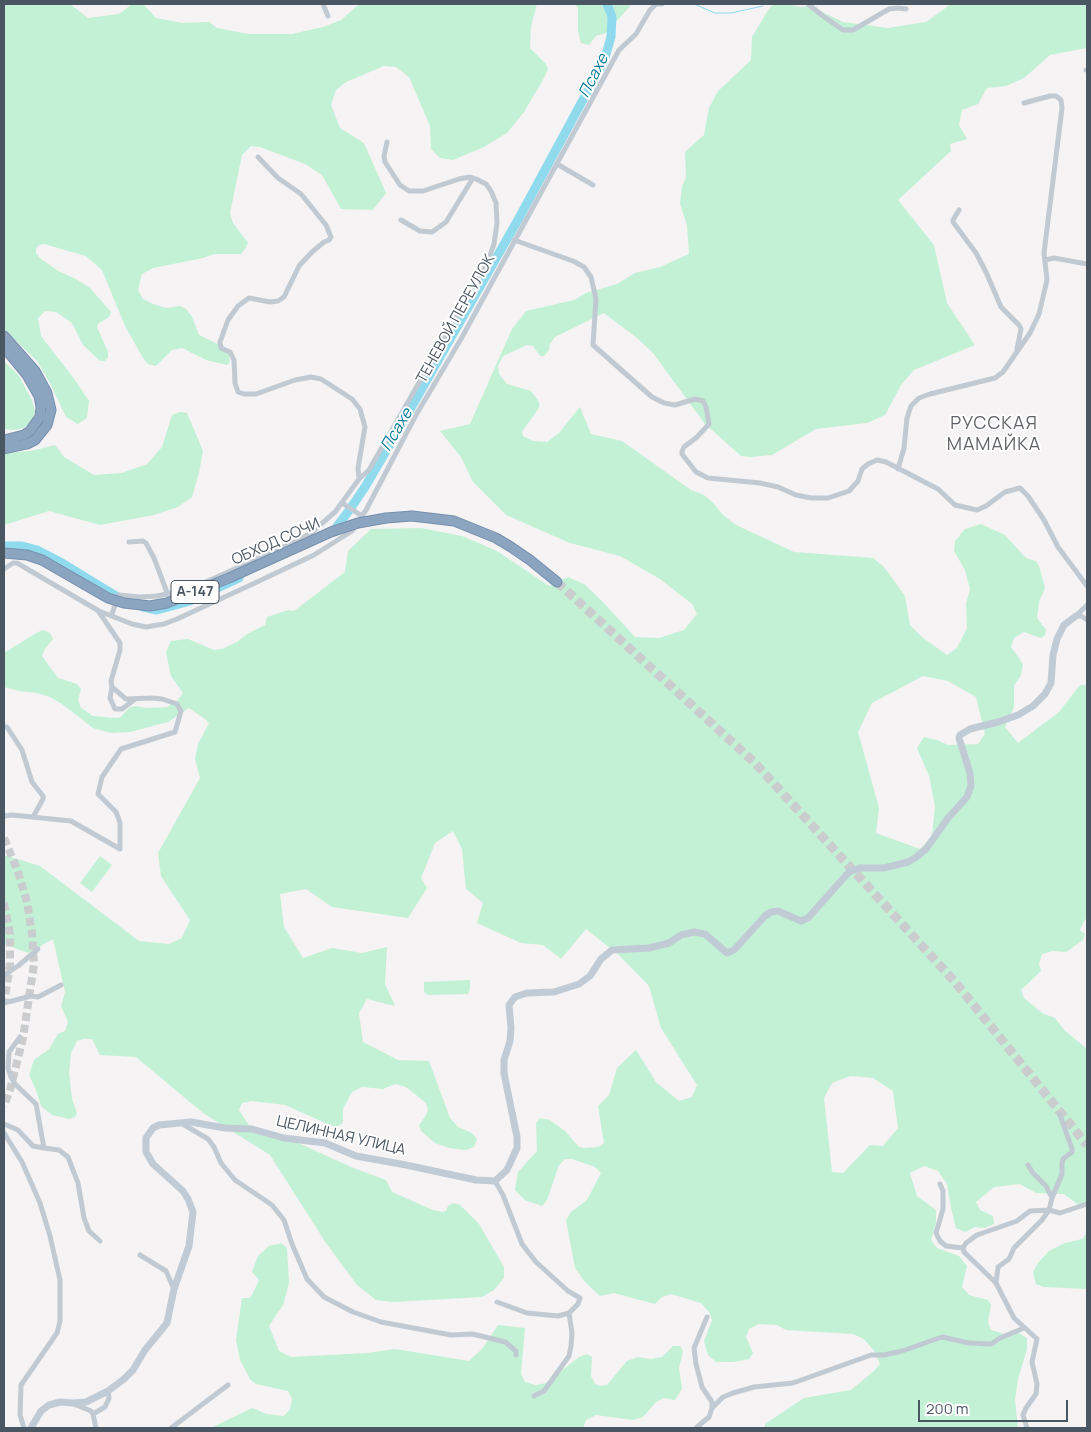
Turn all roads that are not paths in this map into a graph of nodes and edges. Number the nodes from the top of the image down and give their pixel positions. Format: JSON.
{"nodes":[{"id":1,"x":323,"y":4,"type":"edge"},
{"id":2,"x":662,"y":4,"type":"edge"},
{"id":3,"x":808,"y":4,"type":"edge"},
{"id":4,"x":906,"y":9,"type":"dead end"},
{"id":5,"x":328,"y":16,"type":"dead end"},
{"id":6,"x":1024,"y":103,"type":"dead end"},
{"id":7,"x":386,"y":142,"type":"dead end"},
{"id":8,"x":258,"y":157,"type":"dead end"},
{"id":9,"x":557,"y":164,"type":"junction"},
{"id":10,"x":473,"y":178,"type":"junction"},
{"id":11,"x":593,"y":186,"type":"dead end"},
{"id":12,"x":959,"y":210,"type":"dead end"},
{"id":13,"x":401,"y":220,"type":"dead end"},
{"id":14,"x":514,"y":240,"type":"junction"},
{"id":15,"x":1045,"y":260,"type":"junction"},
{"id":16,"x":1087,"y":264,"type":"edge"},
{"id":17,"x":4,"y":336,"type":"edge"},
{"id":18,"x":4,"y":347,"type":"edge"},
{"id":19,"x":1017,"y":352,"type":"junction"},
{"id":20,"x":4,"y":440,"type":"edge"},
{"id":21,"x":4,"y":449,"type":"edge"},
{"id":22,"x":898,"y":469,"type":"junction"},
{"id":23,"x":359,"y":479,"type":"junction"},
{"id":24,"x":342,"y":504,"type":"junction"},
{"id":25,"x":362,"y":516,"type":"junction"},
{"id":26,"x":129,"y":542,"type":"dead end"},
{"id":27,"x":4,"y":553,"type":"edge"},
{"id":28,"x":4,"y":569,"type":"edge"},
{"id":29,"x":557,"y":582,"type":"tunnel mouth"},
{"id":30,"x":1087,"y":586,"type":"edge"},
{"id":31,"x":168,"y":595,"type":"junction"},
{"id":32,"x":1087,"y":606,"type":"edge"},
{"id":33,"x":99,"y":611,"type":"junction"},
{"id":34,"x":111,"y":616,"type":"junction"},
{"id":35,"x":1076,"y":616,"type":"junction"},
{"id":36,"x":1087,"y":620,"type":"edge"},
{"id":37,"x":112,"y":687,"type":"junction"},
{"id":38,"x":134,"y":700,"type":"junction"},
{"id":39,"x":4,"y":727,"type":"edge"},
{"id":40,"x":4,"y":816,"type":"edge"},
{"id":41,"x":33,"y":817,"type":"junction"},
{"id":42,"x":38,"y":948,"type":"dead end"},
{"id":43,"x":4,"y":975,"type":"edge"},
{"id":44,"x":61,"y":985,"type":"dead end"},
{"id":45,"x":4,"y":1004,"type":"edge"},
{"id":46,"x":20,"y":1036,"type":"dead end"},
{"id":47,"x":1060,"y":1115,"type":"dead end"},
{"id":48,"x":181,"y":1123,"type":"junction"},
{"id":49,"x":4,"y":1124,"type":"edge"},
{"id":50,"x":4,"y":1133,"type":"edge"},
{"id":51,"x":44,"y":1148,"type":"junction"},
{"id":52,"x":1028,"y":1164,"type":"dead end"},
{"id":53,"x":495,"y":1181,"type":"junction"},
{"id":54,"x":940,"y":1184,"type":"dead end"},
{"id":55,"x":1052,"y":1198,"type":"junction"},
{"id":56,"x":1087,"y":1204,"type":"edge"},
{"id":57,"x":1049,"y":1210,"type":"junction"},
{"id":58,"x":100,"y":1241,"type":"dead end"},
{"id":59,"x":963,"y":1248,"type":"junction"},
{"id":60,"x":140,"y":1255,"type":"dead end"},
{"id":61,"x":996,"y":1283,"type":"junction"},
{"id":62,"x":174,"y":1289,"type":"junction"},
{"id":63,"x":497,"y":1302,"type":"dead end"},
{"id":64,"x":570,"y":1312,"type":"junction"},
{"id":65,"x":707,"y":1317,"type":"dead end"},
{"id":66,"x":1024,"y":1328,"type":"junction"},
{"id":67,"x":516,"y":1355,"type":"dead end"},
{"id":68,"x":228,"y":1385,"type":"dead end"},
{"id":69,"x":108,"y":1392,"type":"junction"},
{"id":70,"x":534,"y":1396,"type":"dead end"},
{"id":71,"x":73,"y":1403,"type":"junction"},
{"id":72,"x":712,"y":1408,"type":"junction"},
{"id":73,"x":93,"y":1414,"type":"junction"},
{"id":74,"x":24,"y":1428,"type":"edge"},
{"id":75,"x":31,"y":1428,"type":"edge"},
{"id":76,"x":96,"y":1428,"type":"edge"},
{"id":77,"x":171,"y":1428,"type":"edge"},
{"id":78,"x":696,"y":1428,"type":"edge"},
{"id":79,"x":1026,"y":1428,"type":"edge"}],
"edges":[{"from":1,"to":5,"type":"street"},
{"from":2,"to":9,"type":"street","name":"ТЕНЕВОЙ ПЕРЕУЛОК"},
{"from":3,"to":4,"type":"street"},
{"from":6,"to":15,"type":"street"},
{"from":7,"to":10,"type":"street"},
{"from":8,"to":23,"type":"street"},
{"from":9,"to":11,"type":"street"},
{"from":9,"to":14,"type":"street","name":"ТЕНЕВОЙ ПЕРЕУЛОК"},
{"from":10,"to":13,"type":"street"},
{"from":10,"to":23,"type":"street"},
{"from":12,"to":19,"type":"street"},
{"from":14,"to":22,"type":"street"},
{"from":14,"to":25,"type":"street","name":"ТЕНЕВОЙ ПЕРЕУЛОК"},
{"from":15,"to":16,"type":"street"},
{"from":15,"to":19,"type":"street"},
{"from":17,"to":21,"type":"highway"},
{"from":18,"to":20,"type":"highway"},
{"from":19,"to":22,"type":"street"},
{"from":22,"to":30,"type":"street"},
{"from":23,"to":24,"type":"street"},
{"from":24,"to":25,"type":"street"},
{"from":24,"to":31,"type":"street"},
{"from":25,"to":34,"type":"street","name":"ТЕНЕВОЙ ПЕРЕУЛОК"},
{"from":26,"to":31,"type":"street"},
{"from":27,"to":29,"type":"highway","name":"ОБХОД СОЧИ","number":"А-147","bridge":true},
{"from":28,"to":33,"type":"street","name":"ТЕНЕВОЙ ПЕРЕУЛОК"},
{"from":31,"to":34,"type":"street"},
{"from":32,"to":35,"type":"street"},
{"from":33,"to":34,"type":"street","name":"ТЕНЕВОЙ ПЕРЕУЛОК"},
{"from":33,"to":37,"type":"street","name":"ТЕНЕВОЙ ПЕРЕУЛОК"},
{"from":35,"to":36,"type":"street"},
{"from":35,"to":53,"type":"street"},
{"from":37,"to":38,"type":"street"},
{"from":37,"to":38,"type":"street"},
{"from":38,"to":41,"type":"street"},
{"from":39,"to":41,"type":"street"},
{"from":40,"to":41,"type":"street"},
{"from":42,"to":43,"type":"street"},
{"from":44,"to":45,"type":"street"},
{"from":46,"to":51,"type":"street"},
{"from":47,"to":55,"type":"street"},
{"from":48,"to":53,"type":"street","name":"ЦЕЛИННАЯ УЛИЦА"},
{"from":48,"to":62,"type":"street","name":"ЦЕЛИННАЯ УЛИЦА"},
{"from":48,"to":67,"type":"street"},
{"from":49,"to":51,"type":"street"},
{"from":50,"to":74,"type":"street"},
{"from":51,"to":58,"type":"street"},
{"from":52,"to":55,"type":"street"},
{"from":53,"to":64,"type":"street"},
{"from":54,"to":59,"type":"street"},
{"from":55,"to":57,"type":"street"},
{"from":56,"to":57,"type":"street"},
{"from":57,"to":59,"type":"street"},
{"from":57,"to":61,"type":"street"},
{"from":59,"to":61,"type":"street"},
{"from":60,"to":62,"type":"street"},
{"from":61,"to":66,"type":"street"},
{"from":62,"to":69,"type":"street","name":"ЦЕЛИННАЯ УЛИЦА"},
{"from":63,"to":64,"type":"street"},
{"from":64,"to":70,"type":"street"},
{"from":65,"to":72,"type":"street"},
{"from":66,"to":72,"type":"street"},
{"from":66,"to":79,"type":"street"},
{"from":68,"to":77,"type":"street"},
{"from":69,"to":71,"type":"street","name":"ЦЕЛИННАЯ УЛИЦА"},
{"from":69,"to":73,"type":"street","name":"ЦЕЛИННАЯ УЛИЦА"},
{"from":71,"to":73,"type":"street"},
{"from":71,"to":75,"type":"street","name":"ЦЕЛИННАЯ УЛИЦА"},
{"from":72,"to":78,"type":"street"},
{"from":73,"to":76,"type":"street"}]}
